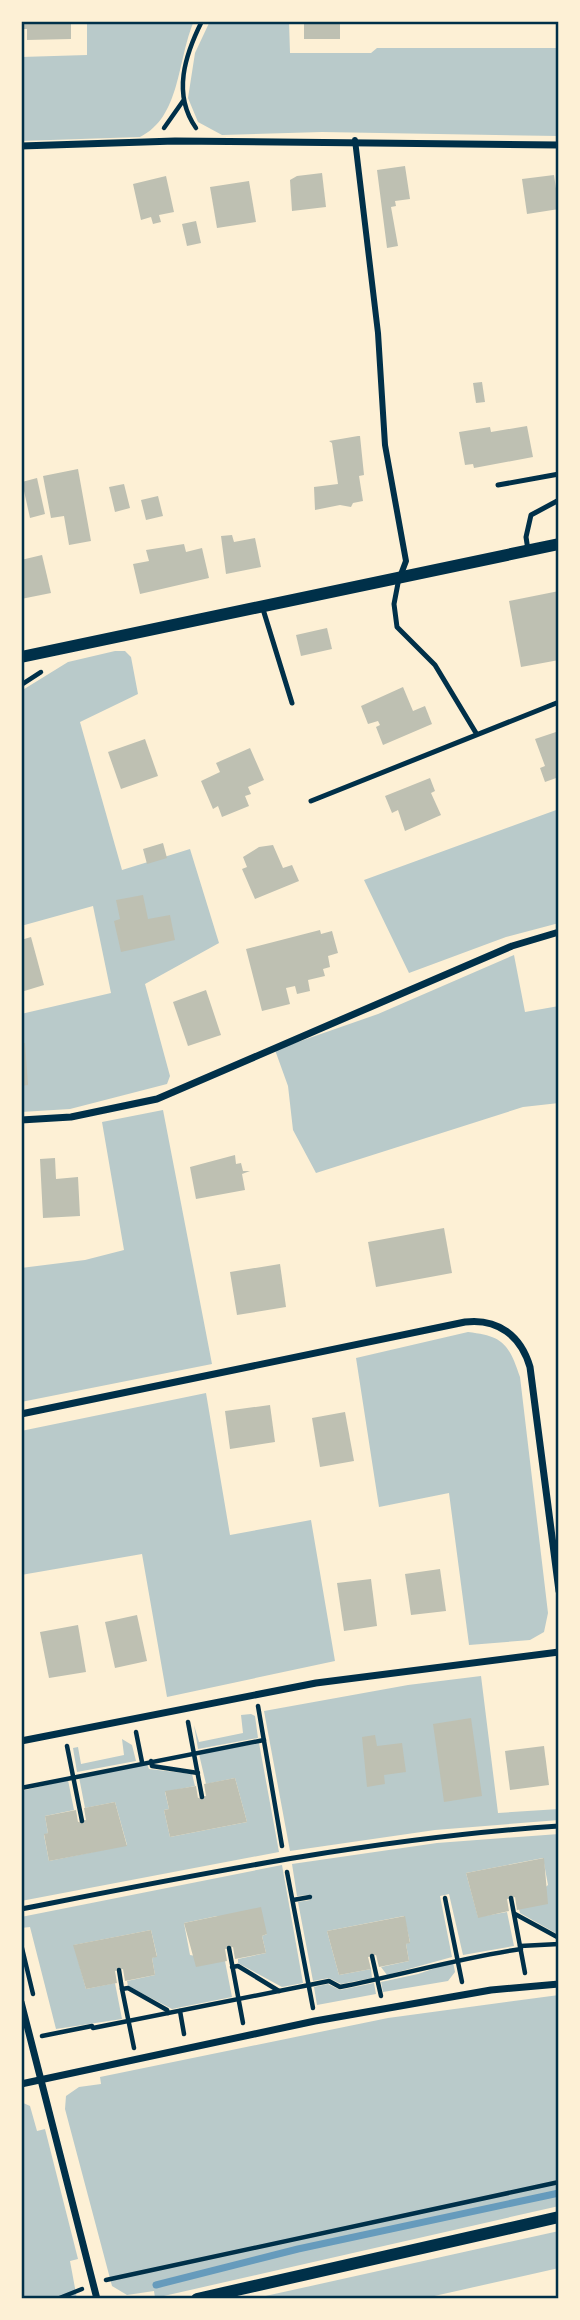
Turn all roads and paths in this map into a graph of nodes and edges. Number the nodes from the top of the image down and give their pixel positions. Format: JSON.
{"nodes":[{"id":1,"x":202,"y":21,"type":"edge"},
{"id":2,"x":183,"y":100,"type":"junction"},
{"id":3,"x":355,"y":140,"type":"junction"},
{"id":4,"x":210,"y":141,"type":"junction"},
{"id":5,"x":152,"y":142,"type":"junction"},
{"id":6,"x":559,"y":145,"type":"edge"},
{"id":7,"x":21,"y":146,"type":"edge"},
{"id":8,"x":559,"y":474,"type":"edge"},
{"id":9,"x":498,"y":485,"type":"dead end"},
{"id":10,"x":559,"y":500,"type":"edge"},
{"id":11,"x":559,"y":544,"type":"edge"},
{"id":12,"x":528,"y":550,"type":"junction"},
{"id":13,"x":400,"y":577,"type":"junction"},
{"id":14,"x":262,"y":606,"type":"junction"},
{"id":15,"x":21,"y":657,"type":"edge"},
{"id":16,"x":559,"y":702,"type":"edge"},
{"id":17,"x":292,"y":703,"type":"dead end"},
{"id":18,"x":476,"y":733,"type":"junction"},
{"id":19,"x":311,"y":801,"type":"dead end"},
{"id":20,"x":559,"y":932,"type":"edge"},
{"id":21,"x":21,"y":1120,"type":"edge"},
{"id":22,"x":21,"y":1414,"type":"edge"},
{"id":23,"x":559,"y":1591,"type":"edge"},
{"id":24,"x":559,"y":1652,"type":"edge"},
{"id":25,"x":256,"y":1695,"type":"junction"},
{"id":26,"x":187,"y":1721,"type":"dead end"},
{"id":27,"x":135,"y":1731,"type":"dead end"},
{"id":28,"x":264,"y":1740,"type":"junction"},
{"id":29,"x":21,"y":1741,"type":"edge"},
{"id":30,"x":67,"y":1745,"type":"dead end"},
{"id":31,"x":194,"y":1752,"type":"junction"},
{"id":32,"x":151,"y":1760,"type":"junction"},
{"id":33,"x":142,"y":1762,"type":"junction"},
{"id":34,"x":198,"y":1773,"type":"junction"},
{"id":35,"x":73,"y":1775,"type":"junction"},
{"id":36,"x":21,"y":1788,"type":"edge"},
{"id":37,"x":273,"y":1788,"type":"dead end"},
{"id":38,"x":202,"y":1797,"type":"dead end"},
{"id":39,"x":82,"y":1821,"type":"dead end"},
{"id":40,"x":559,"y":1826,"type":"edge"},
{"id":41,"x":310,"y":1897,"type":"dead end"},
{"id":42,"x":445,"y":1898,"type":"dead end"},
{"id":43,"x":511,"y":1898,"type":"dead end"},
{"id":44,"x":293,"y":1900,"type":"dead end"},
{"id":45,"x":21,"y":1909,"type":"edge"},
{"id":46,"x":514,"y":1913,"type":"junction"},
{"id":47,"x":559,"y":1938,"type":"edge"},
{"id":48,"x":301,"y":1942,"type":"dead end"},
{"id":49,"x":21,"y":1944,"type":"edge"},
{"id":50,"x":559,"y":1944,"type":"edge"},
{"id":51,"x":520,"y":1947,"type":"junction"},
{"id":52,"x":229,"y":1948,"type":"dead end"},
{"id":53,"x":372,"y":1956,"type":"dead end"},
{"id":54,"x":458,"y":1959,"type":"junction"},
{"id":55,"x":232,"y":1967,"type":"junction"},
{"id":56,"x":118,"y":1970,"type":"dead end"},
{"id":57,"x":533,"y":1974,"type":"dead end"},
{"id":58,"x":526,"y":1975,"type":"junction"},
{"id":59,"x":518,"y":1976,"type":"dead end"},
{"id":60,"x":377,"y":1979,"type":"junction"},
{"id":61,"x":470,"y":1982,"type":"dead end"},
{"id":62,"x":463,"y":1983,"type":"junction"},
{"id":63,"x":455,"y":1984,"type":"dead end"},
{"id":64,"x":559,"y":1984,"type":"edge"},
{"id":65,"x":309,"y":1985,"type":"junction"},
{"id":66,"x":122,"y":1989,"type":"junction"},
{"id":67,"x":279,"y":1992,"type":"junction"},
{"id":68,"x":394,"y":1995,"type":"dead end"},
{"id":69,"x":381,"y":1997,"type":"junction"},
{"id":70,"x":239,"y":1999,"type":"junction"},
{"id":71,"x":367,"y":2000,"type":"dead end"},
{"id":72,"x":21,"y":2002,"type":"edge"},
{"id":73,"x":37,"y":2007,"type":"dead end"},
{"id":74,"x":327,"y":2008,"type":"dead end"},
{"id":75,"x":180,"y":2011,"type":"junction"},
{"id":76,"x":313,"y":2011,"type":"junction"},
{"id":77,"x":303,"y":2012,"type":"dead end"},
{"id":78,"x":168,"y":2013,"type":"junction"},
{"id":79,"x":128,"y":2021,"type":"junction"},
{"id":80,"x":254,"y":2022,"type":"dead end"},
{"id":81,"x":244,"y":2024,"type":"junction"},
{"id":82,"x":236,"y":2026,"type":"dead end"},
{"id":83,"x":192,"y":2034,"type":"dead end"},
{"id":84,"x":184,"y":2035,"type":"junction"},
{"id":85,"x":246,"y":2036,"type":"junction"},
{"id":86,"x":177,"y":2037,"type":"dead end"},
{"id":87,"x":30,"y":2038,"type":"junction"},
{"id":88,"x":136,"y":2059,"type":"junction"},
{"id":89,"x":39,"y":2079,"type":"junction"},
{"id":90,"x":21,"y":2084,"type":"edge"},
{"id":91,"x":559,"y":2182,"type":"edge"},
{"id":92,"x":559,"y":2217,"type":"edge"},
{"id":93,"x":103,"y":2269,"type":"dead end"},
{"id":94,"x":97,"y":2299,"type":"edge"},
{"id":95,"x":197,"y":2299,"type":"edge"}],
"edges":[{"from":1,"to":2,"type":"path"},
{"from":2,"to":4,"type":"path"},
{"from":2,"to":5,"type":"path"},
{"from":3,"to":4,"type":"street"},
{"from":3,"to":6,"type":"street"},
{"from":3,"to":13,"type":"street"},
{"from":4,"to":5,"type":"street"},
{"from":5,"to":7,"type":"street"},
{"from":8,"to":9,"type":"lane"},
{"from":10,"to":12,"type":"lane"},
{"from":11,"to":12,"type":"street"},
{"from":12,"to":13,"type":"street"},
{"from":13,"to":14,"type":"street"},
{"from":13,"to":18,"type":"lane"},
{"from":14,"to":15,"type":"street"},
{"from":14,"to":17,"type":"lane"},
{"from":16,"to":18,"type":"lane"},
{"from":18,"to":19,"type":"lane"},
{"from":20,"to":21,"type":"street"},
{"from":22,"to":23,"type":"street"},
{"from":24,"to":25,"type":"street"},
{"from":25,"to":28,"type":"path"},
{"from":25,"to":29,"type":"street"},
{"from":26,"to":31,"type":"path"},
{"from":27,"to":33,"type":"path"},
{"from":28,"to":31,"type":"path"},
{"from":28,"to":37,"type":"path"},
{"from":30,"to":35,"type":"path"},
{"from":31,"to":32,"type":"path"},
{"from":31,"to":34,"type":"path"},
{"from":32,"to":33,"type":"path"},
{"from":32,"to":34,"type":"path"},
{"from":33,"to":35,"type":"path"},
{"from":34,"to":38,"type":"path"},
{"from":35,"to":36,"type":"path"},
{"from":35,"to":39,"type":"path"},
{"from":40,"to":45,"type":"lane"},
{"from":41,"to":44,"type":"path"},
{"from":42,"to":54,"type":"path"},
{"from":43,"to":46,"type":"path"},
{"from":46,"to":47,"type":"path"},
{"from":46,"to":51,"type":"path"},
{"from":48,"to":65,"type":"path"},
{"from":49,"to":73,"type":"path"},
{"from":50,"to":51,"type":"path"},
{"from":51,"to":54,"type":"path"},
{"from":51,"to":58,"type":"path"},
{"from":52,"to":55,"type":"path"},
{"from":53,"to":60,"type":"path"},
{"from":54,"to":60,"type":"path"},
{"from":54,"to":62,"type":"path"},
{"from":55,"to":67,"type":"path"},
{"from":55,"to":70,"type":"path"},
{"from":56,"to":66,"type":"path"},
{"from":57,"to":58,"type":"path"},
{"from":58,"to":59,"type":"path"},
{"from":60,"to":65,"type":"path"},
{"from":60,"to":69,"type":"path"},
{"from":61,"to":62,"type":"path"},
{"from":62,"to":63,"type":"path"},
{"from":64,"to":85,"type":"street"},
{"from":65,"to":67,"type":"path"},
{"from":65,"to":76,"type":"path"},
{"from":66,"to":78,"type":"path"},
{"from":66,"to":79,"type":"path"},
{"from":67,"to":70,"type":"path"},
{"from":68,"to":69,"type":"path"},
{"from":69,"to":71,"type":"path"},
{"from":70,"to":75,"type":"path"},
{"from":70,"to":81,"type":"path"},
{"from":72,"to":87,"type":"street"},
{"from":74,"to":76,"type":"path"},
{"from":75,"to":78,"type":"path"},
{"from":75,"to":84,"type":"path"},
{"from":76,"to":77,"type":"path"},
{"from":78,"to":79,"type":"path"},
{"from":79,"to":87,"type":"path"},
{"from":79,"to":88,"type":"path"},
{"from":80,"to":81,"type":"path"},
{"from":81,"to":82,"type":"path"},
{"from":81,"to":85,"type":"path"},
{"from":83,"to":84,"type":"path"},
{"from":84,"to":86,"type":"path"},
{"from":85,"to":88,"type":"street"},
{"from":87,"to":89,"type":"street"},
{"from":88,"to":89,"type":"street"},
{"from":89,"to":90,"type":"street"},
{"from":89,"to":94,"type":"street"},
{"from":91,"to":93,"type":"path"},
{"from":92,"to":95,"type":"street"}]}
